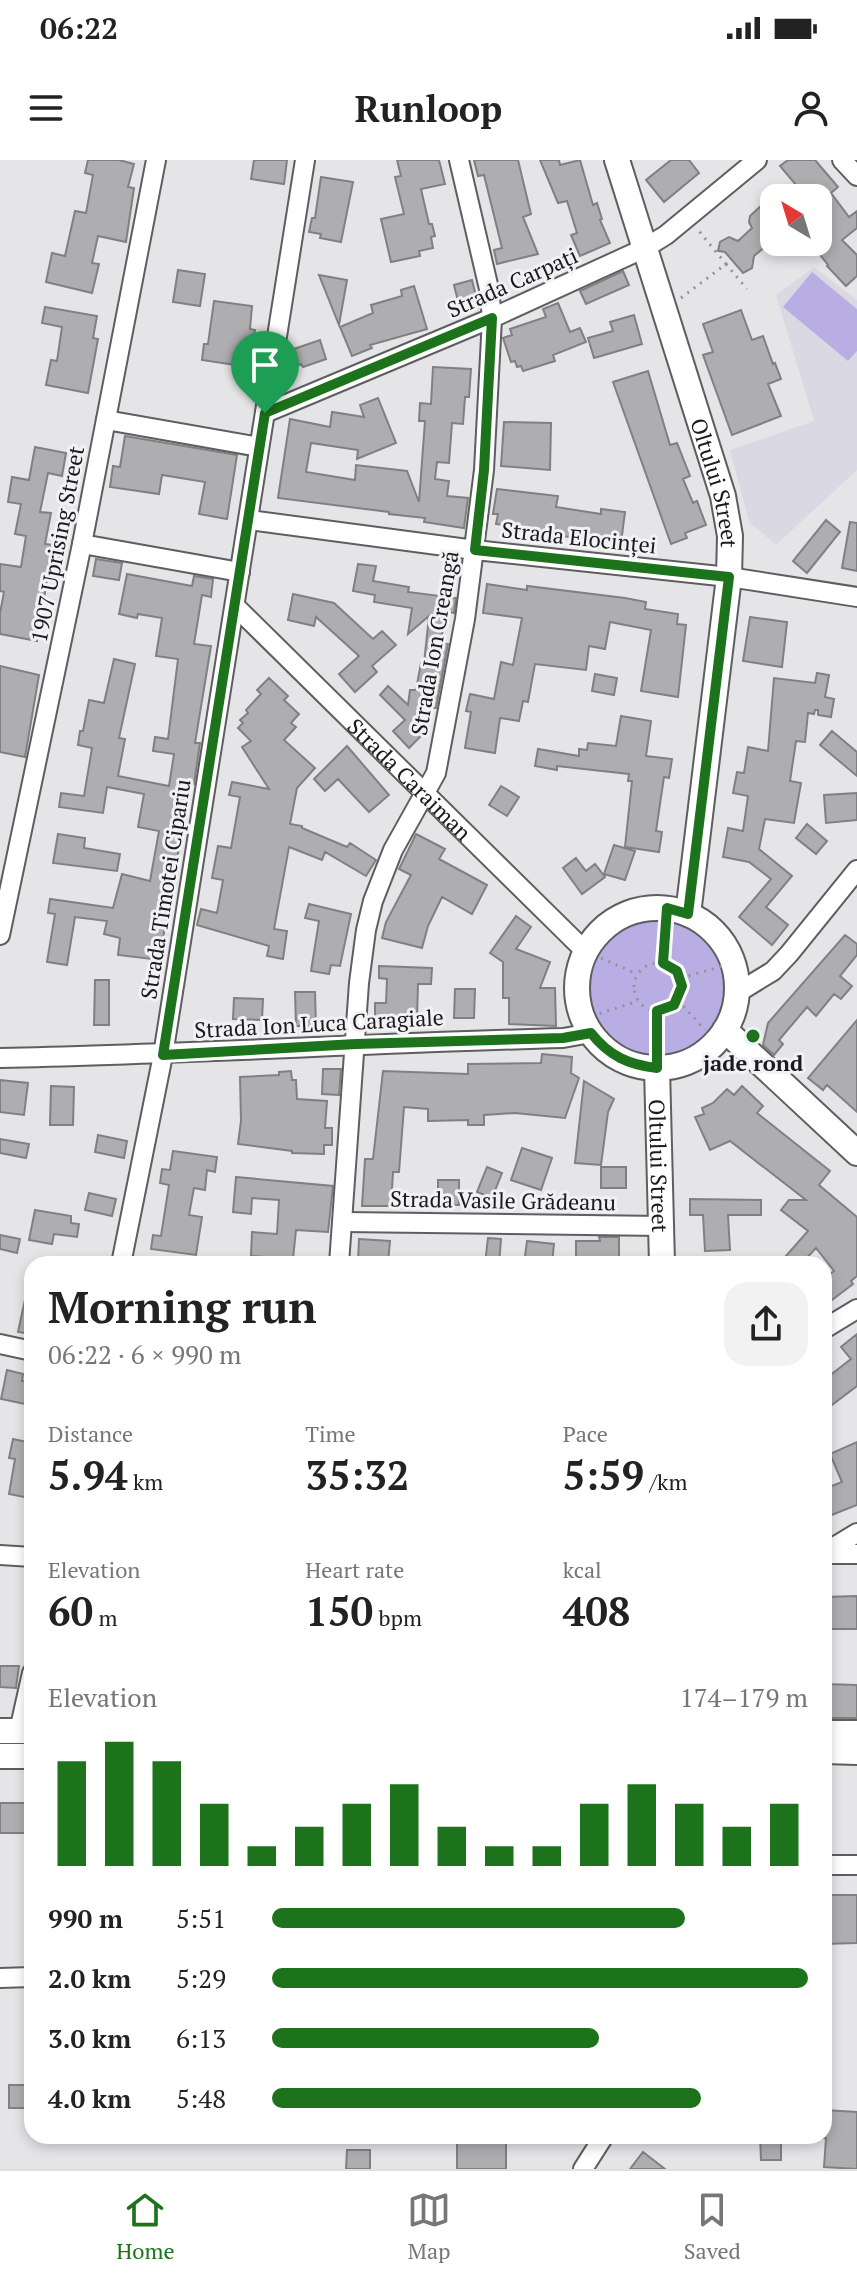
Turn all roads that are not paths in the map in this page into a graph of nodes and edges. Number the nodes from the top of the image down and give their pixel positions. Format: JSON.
{"nodes":[{"id":1,"x":156,"y":160,"type":"edge"},
{"id":2,"x":305,"y":160,"type":"edge"},
{"id":3,"x":459,"y":160,"type":"edge"},
{"id":4,"x":617,"y":160,"type":"edge"},
{"id":5,"x":757,"y":160,"type":"edge"},
{"id":6,"x":842,"y":160,"type":"edge"},
{"id":7,"x":857,"y":176,"type":"edge"},
{"id":8,"x":645,"y":248,"type":"junction"},
{"id":9,"x":492,"y":318,"type":"junction"},
{"id":10,"x":265,"y":413,"type":"junction"},
{"id":11,"x":106,"y":420,"type":"junction"},
{"id":12,"x":259,"y":447,"type":"junction"},
{"id":13,"x":249,"y":520,"type":"junction"},
{"id":14,"x":82,"y":544,"type":"junction"},
{"id":15,"x":475,"y":550,"type":"junction"},
{"id":16,"x":240,"y":572,"type":"junction"},
{"id":17,"x":729,"y":577,"type":"junction"},
{"id":18,"x":857,"y":597,"type":"edge"},
{"id":19,"x":235,"y":606,"type":"junction"},
{"id":20,"x":426,"y":794,"type":"junction"},
{"id":21,"x":857,"y":870,"type":"edge"},
{"id":22,"x":677,"y":911,"type":"junction"},
{"id":23,"x":0,"y":935,"type":"edge"},
{"id":24,"x":585,"y":951,"type":"junction"},
{"id":25,"x":737,"y":993,"type":"junction"},
{"id":26,"x":587,"y":1026,"type":"junction"},
{"id":27,"x":720,"y":1036,"type":"junction"},
{"id":28,"x":356,"y":1044,"type":"junction"},
{"id":29,"x":163,"y":1055,"type":"junction"},
{"id":30,"x":0,"y":1058,"type":"edge"},
{"id":31,"x":657,"y":1068,"type":"junction"},
{"id":32,"x":857,"y":1153,"type":"edge"},
{"id":33,"x":343,"y":1222,"type":"junction"},
{"id":34,"x":662,"y":1226,"type":"junction"},
{"id":35,"x":123,"y":1256,"type":"edge"},
{"id":36,"x":340,"y":1256,"type":"edge"},
{"id":37,"x":662,"y":1256,"type":"edge"},
{"id":38,"x":857,"y":1309,"type":"edge"},
{"id":39,"x":832,"y":1324,"type":"edge"},
{"id":40,"x":0,"y":1344,"type":"edge"},
{"id":41,"x":24,"y":1349,"type":"edge"},
{"id":42,"x":857,"y":1533,"type":"edge"},
{"id":43,"x":832,"y":1548,"type":"edge"},
{"id":44,"x":832,"y":1553,"type":"edge"},
{"id":45,"x":857,"y":1554,"type":"edge"},
{"id":46,"x":0,"y":1555,"type":"edge"},
{"id":47,"x":24,"y":1556,"type":"edge"},
{"id":48,"x":24,"y":1704,"type":"edge"},
{"id":49,"x":17,"y":1731,"type":"edge"},
{"id":50,"x":832,"y":1733,"type":"edge"},
{"id":51,"x":857,"y":1733,"type":"edge"},
{"id":52,"x":832,"y":1751,"type":"edge"},
{"id":53,"x":857,"y":1752,"type":"edge"},
{"id":54,"x":0,"y":1756,"type":"edge"},
{"id":55,"x":24,"y":1756,"type":"edge"},
{"id":56,"x":832,"y":1865,"type":"edge"},
{"id":57,"x":857,"y":1865,"type":"edge"},
{"id":58,"x":24,"y":1977,"type":"edge"},
{"id":59,"x":0,"y":1978,"type":"edge"},
{"id":60,"x":599,"y":2144,"type":"edge"},
{"id":61,"x":583,"y":2169,"type":"edge"}],
"edges":[{"from":1,"to":11,"type":"street","name":"1907 Uprising Street"},
{"from":2,"to":10,"type":"street","name":"Strada Timotei Cipariu"},
{"from":3,"to":9,"type":"street","name":"Strada Ion Creangă"},
{"from":4,"to":8,"type":"main road","name":"Oltului Street"},
{"from":5,"to":8,"type":"street","name":"Strada Carpați"},
{"from":6,"to":7,"type":"street"},
{"from":8,"to":9,"type":"street","name":"Strada Carpați"},
{"from":8,"to":17,"type":"main road","name":"Oltului Street"},
{"from":9,"to":10,"type":"street","name":"Strada Carpați"},
{"from":9,"to":15,"type":"street","name":"Strada Ion Creangă"},
{"from":10,"to":12,"type":"street","name":"Strada Timotei Cipariu"},
{"from":11,"to":12,"type":"street"},
{"from":11,"to":14,"type":"street","name":"1907 Uprising Street"},
{"from":12,"to":13,"type":"street","name":"Strada Timotei Cipariu"},
{"from":13,"to":15,"type":"street","name":"Strada Elocinței"},
{"from":13,"to":16,"type":"street","name":"Strada Timotei Cipariu"},
{"from":14,"to":16,"type":"street"},
{"from":14,"to":23,"type":"street","name":"1907 Uprising Street"},
{"from":15,"to":17,"type":"street","name":"Strada Elocinței"},
{"from":15,"to":20,"type":"street","name":"Strada Ion Creangă"},
{"from":16,"to":19,"type":"street","name":"Strada Timotei Cipariu"},
{"from":17,"to":18,"type":"street","name":"Strada Elocinței"},
{"from":17,"to":22,"type":"main road","name":"Oltului Street"},
{"from":19,"to":20,"type":"street","name":"Strada Caraiman"},
{"from":19,"to":29,"type":"street","name":"Strada Timotei Cipariu"},
{"from":20,"to":24,"type":"street","name":"Strada Caraiman"},
{"from":20,"to":28,"type":"street","name":"Strada Ion Creangă"},
{"from":21,"to":25,"type":"street"},
{"from":22,"to":24,"type":"main road"},
{"from":22,"to":25,"type":"main road"},
{"from":24,"to":26,"type":"main road"},
{"from":25,"to":27,"type":"main road"},
{"from":26,"to":28,"type":"street","name":"Strada Ion Luca Caragiale"},
{"from":26,"to":31,"type":"main road"},
{"from":27,"to":31,"type":"main road"},
{"from":27,"to":32,"type":"main road"},
{"from":28,"to":29,"type":"street","name":"Strada Ion Luca Caragiale"},
{"from":28,"to":33,"type":"street","name":"Strada Ion Creangă"},
{"from":29,"to":30,"type":"street","name":"Strada Ion Luca Caragiale"},
{"from":29,"to":35,"type":"street","name":"Strada Timotei Cipariu"},
{"from":31,"to":34,"type":"main road","name":"Oltului Street"},
{"from":33,"to":34,"type":"street","name":"Strada Vasile Grădeanu"},
{"from":33,"to":36,"type":"street","name":"Strada Ion Creangă"},
{"from":34,"to":37,"type":"main road","name":"Oltului Street"},
{"from":38,"to":39,"type":"street"},
{"from":40,"to":41,"type":"street"},
{"from":42,"to":43,"type":"street"},
{"from":44,"to":45,"type":"street"},
{"from":46,"to":47,"type":"street"},
{"from":48,"to":49,"type":"street"},
{"from":50,"to":51,"type":"main road"},
{"from":52,"to":53,"type":"main road"},
{"from":54,"to":55,"type":"main road"},
{"from":56,"to":57,"type":"street"},
{"from":58,"to":59,"type":"street"},
{"from":60,"to":61,"type":"street"}]}
